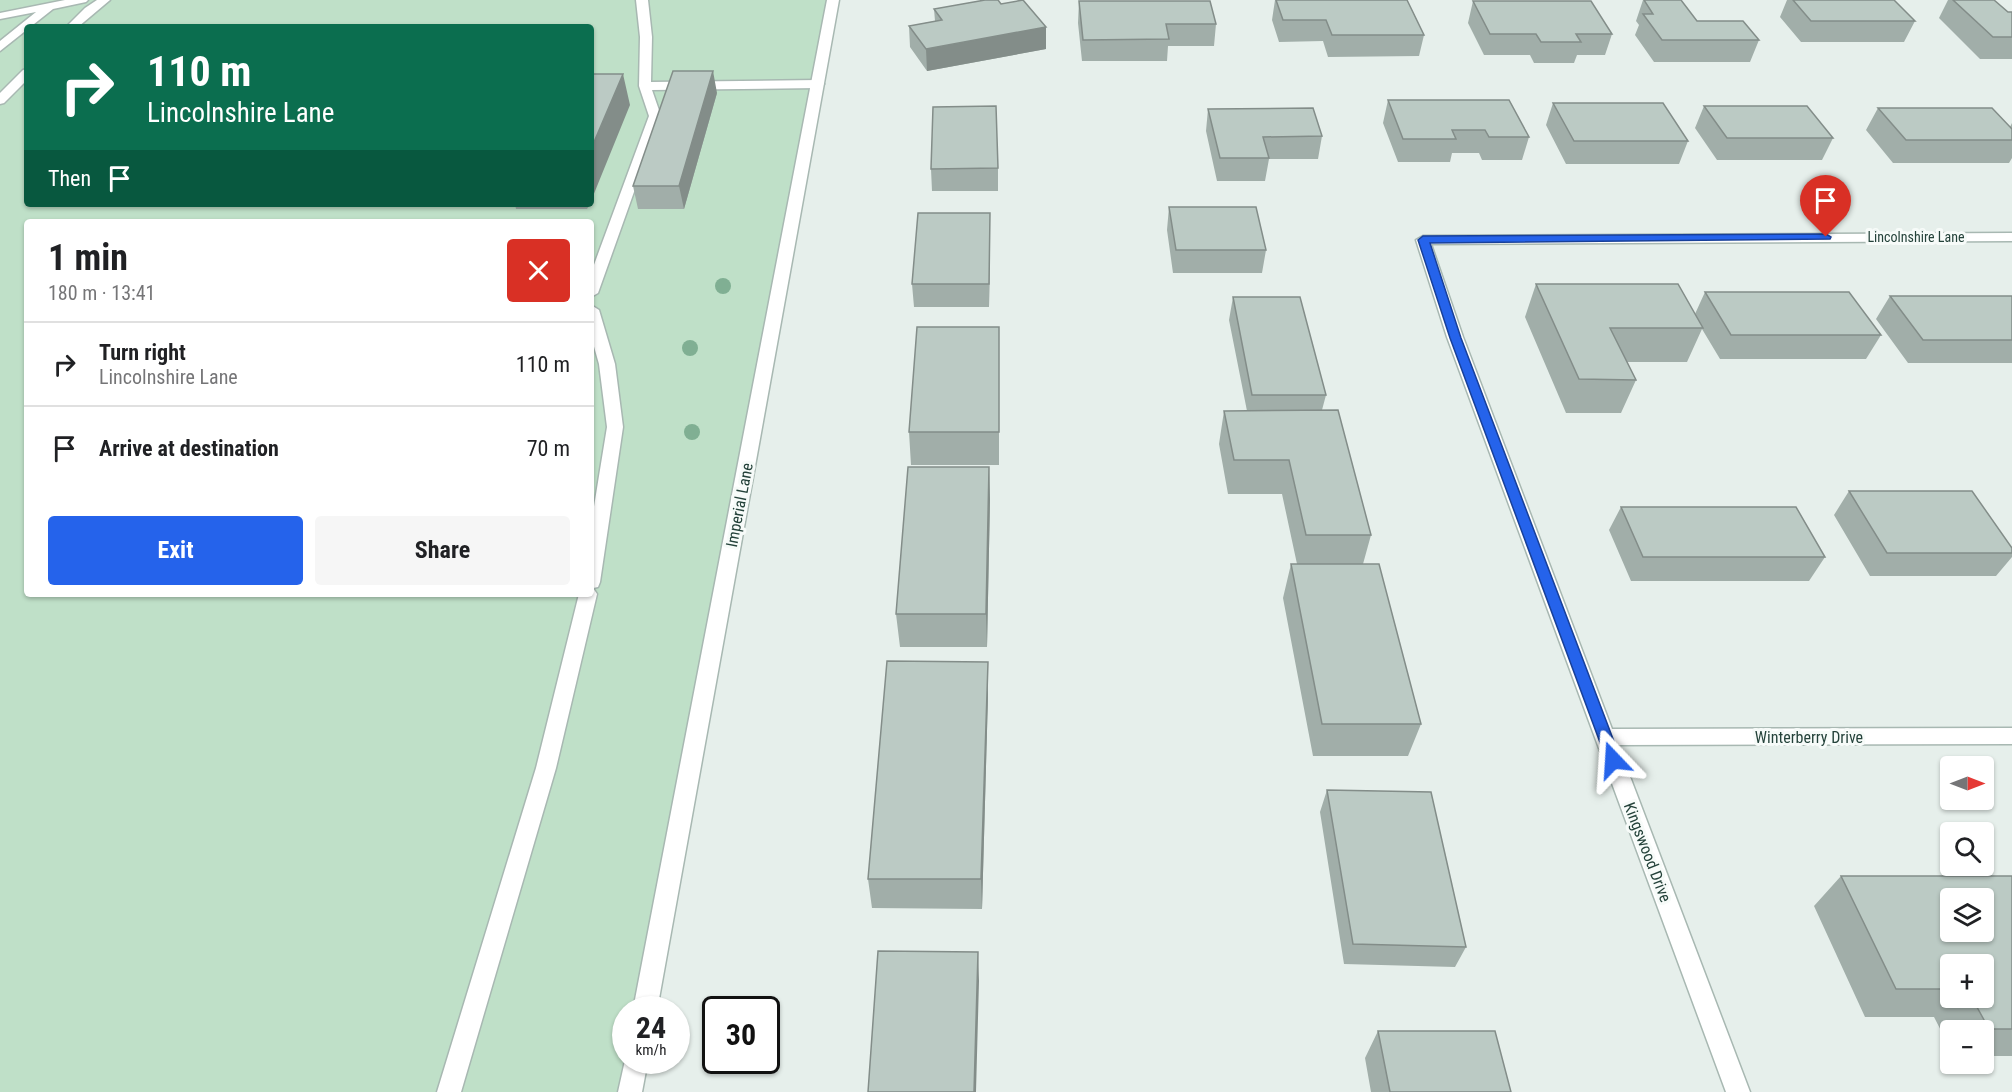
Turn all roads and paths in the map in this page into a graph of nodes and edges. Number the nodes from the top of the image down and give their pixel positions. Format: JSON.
{"nodes":[{"id":1,"x":82,"y":0,"type":"edge"},
{"id":2,"x":104,"y":0,"type":"edge"},
{"id":3,"x":642,"y":0,"type":"edge"},
{"id":4,"x":834,"y":0,"type":"edge"},
{"id":5,"x":49,"y":8,"type":"junction"},
{"id":6,"x":0,"y":16,"type":"edge"},
{"id":7,"x":29,"y":24,"type":"edge"},
{"id":8,"x":75,"y":24,"type":"edge"},
{"id":9,"x":24,"y":28,"type":"edge"},
{"id":10,"x":0,"y":47,"type":"edge"},
{"id":11,"x":24,"y":76,"type":"edge"},
{"id":12,"x":818,"y":84,"type":"junction"},
{"id":13,"x":645,"y":86,"type":"junction"},
{"id":14,"x":0,"y":100,"type":"edge"},
{"id":15,"x":2012,"y":237,"type":"edge"},
{"id":16,"x":1423,"y":240,"type":"joint"},
{"id":17,"x":594,"y":285,"type":"edge"},
{"id":18,"x":594,"y":320,"type":"edge"},
{"id":19,"x":594,"y":563,"type":"edge"},
{"id":20,"x":587,"y":597,"type":"edge"},
{"id":21,"x":2012,"y":736,"type":"edge"},
{"id":22,"x":1605,"y":737,"type":"junction"},
{"id":23,"x":648,"y":996,"type":"edge"},
{"id":24,"x":633,"y":1074,"type":"edge"},
{"id":25,"x":449,"y":1092,"type":"edge"},
{"id":26,"x":630,"y":1092,"type":"edge"},
{"id":27,"x":1738,"y":1092,"type":"edge"}],
"edges":[{"from":1,"to":5,"type":"street"},
{"from":2,"to":8,"type":"street"},
{"from":3,"to":13,"type":"street"},
{"from":4,"to":12,"type":"street","name":"Imperial Lane"},
{"from":5,"to":6,"type":"street"},
{"from":5,"to":7,"type":"street"},
{"from":9,"to":10,"type":"street"},
{"from":11,"to":14,"type":"street"},
{"from":12,"to":13,"type":"street"},
{"from":12,"to":23,"type":"street","name":"Imperial Lane"},
{"from":13,"to":17,"type":"street"},
{"from":15,"to":16,"type":"street","name":"Lincolnshire Lane"},
{"from":16,"to":22,"type":"street","name":"Kingswood Drive"},
{"from":18,"to":19,"type":"street"},
{"from":20,"to":25,"type":"street"},
{"from":21,"to":22,"type":"street","name":"Winterberry Drive"},
{"from":22,"to":27,"type":"street","name":"Kingswood Drive"},
{"from":24,"to":26,"type":"street"}]}
